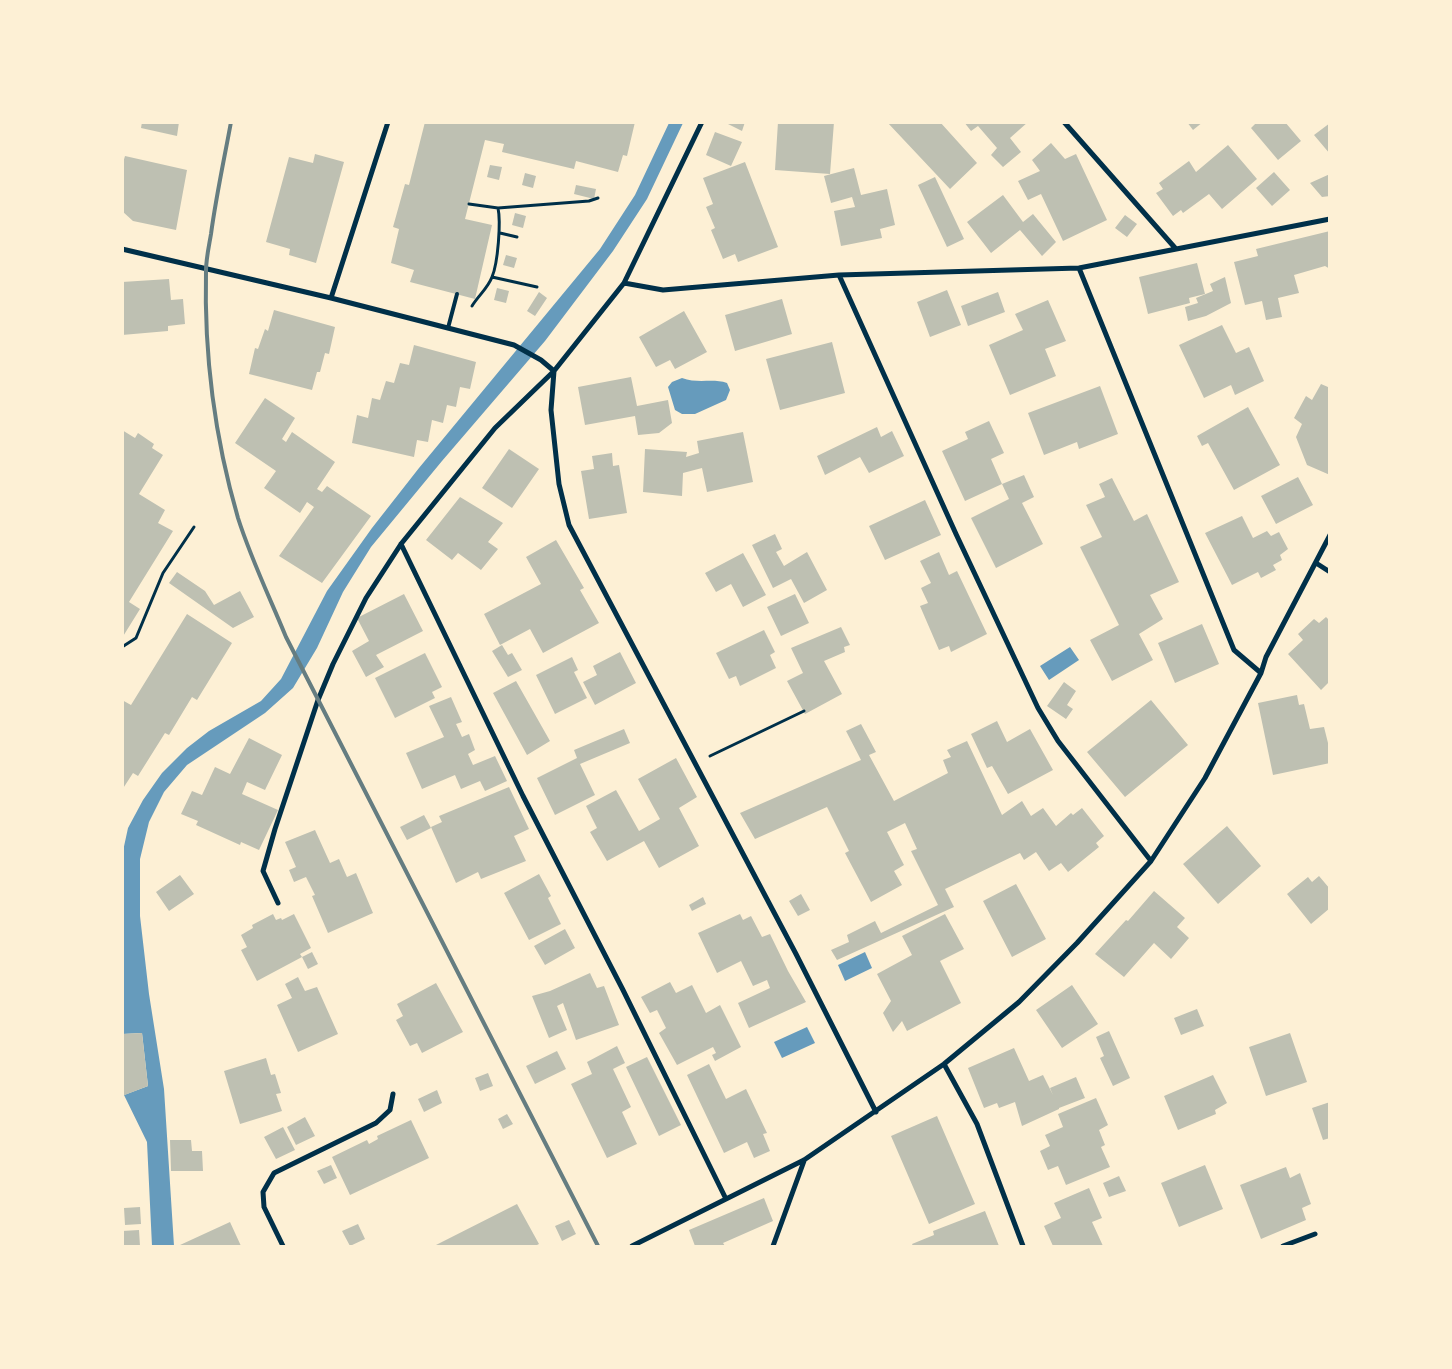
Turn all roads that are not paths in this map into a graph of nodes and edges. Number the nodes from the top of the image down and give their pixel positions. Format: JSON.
{"nodes":[{"id":1,"x":388,"y":122,"type":"edge"},
{"id":2,"x":702,"y":122,"type":"edge"},
{"id":3,"x":1064,"y":122,"type":"edge"},
{"id":4,"x":1330,"y":220,"type":"edge"},
{"id":5,"x":122,"y":249,"type":"edge"},
{"id":6,"x":1176,"y":249,"type":"junction"},
{"id":7,"x":1079,"y":268,"type":"junction"},
{"id":8,"x":840,"y":275,"type":"junction"},
{"id":9,"x":624,"y":283,"type":"junction"},
{"id":10,"x":457,"y":294,"type":"dead end"},
{"id":11,"x":331,"y":298,"type":"junction"},
{"id":12,"x":448,"y":328,"type":"junction"},
{"id":13,"x":554,"y":371,"type":"junction"},
{"id":14,"x":1330,"y":535,"type":"edge"},
{"id":15,"x":401,"y":544,"type":"junction"},
{"id":16,"x":1316,"y":563,"type":"junction"},
{"id":17,"x":1330,"y":572,"type":"edge"},
{"id":18,"x":1261,"y":673,"type":"junction"},
{"id":19,"x":1152,"y":861,"type":"junction"},
{"id":20,"x":278,"y":903,"type":"dead end"},
{"id":21,"x":944,"y":1064,"type":"junction"},
{"id":22,"x":393,"y":1094,"type":"dead end"},
{"id":23,"x":876,"y":1112,"type":"junction"},
{"id":24,"x":804,"y":1160,"type":"junction"},
{"id":25,"x":726,"y":1199,"type":"junction"},
{"id":26,"x":1316,"y":1234,"type":"dead end"},
{"id":27,"x":283,"y":1246,"type":"edge"},
{"id":28,"x":632,"y":1246,"type":"edge"},
{"id":29,"x":773,"y":1246,"type":"edge"},
{"id":30,"x":1023,"y":1246,"type":"edge"},
{"id":31,"x":1283,"y":1246,"type":"edge"}],
"edges":[{"from":1,"to":11,"type":"street"},
{"from":2,"to":9,"type":"street"},
{"from":3,"to":6,"type":"street"},
{"from":4,"to":6,"type":"street"},
{"from":5,"to":11,"type":"street"},
{"from":6,"to":7,"type":"street"},
{"from":7,"to":8,"type":"street"},
{"from":7,"to":18,"type":"street"},
{"from":8,"to":9,"type":"street"},
{"from":8,"to":19,"type":"street"},
{"from":9,"to":13,"type":"street"},
{"from":10,"to":12,"type":"lane"},
{"from":11,"to":12,"type":"street"},
{"from":12,"to":13,"type":"street"},
{"from":13,"to":15,"type":"street"},
{"from":13,"to":23,"type":"street"},
{"from":14,"to":16,"type":"street"},
{"from":15,"to":20,"type":"street"},
{"from":15,"to":25,"type":"street"},
{"from":16,"to":17,"type":"street"},
{"from":16,"to":18,"type":"street"},
{"from":18,"to":19,"type":"street"},
{"from":19,"to":21,"type":"street"},
{"from":21,"to":23,"type":"street"},
{"from":21,"to":30,"type":"street"},
{"from":22,"to":27,"type":"street"},
{"from":23,"to":24,"type":"street"},
{"from":24,"to":25,"type":"street"},
{"from":24,"to":29,"type":"street"},
{"from":25,"to":28,"type":"street"},
{"from":26,"to":31,"type":"street"}]}
